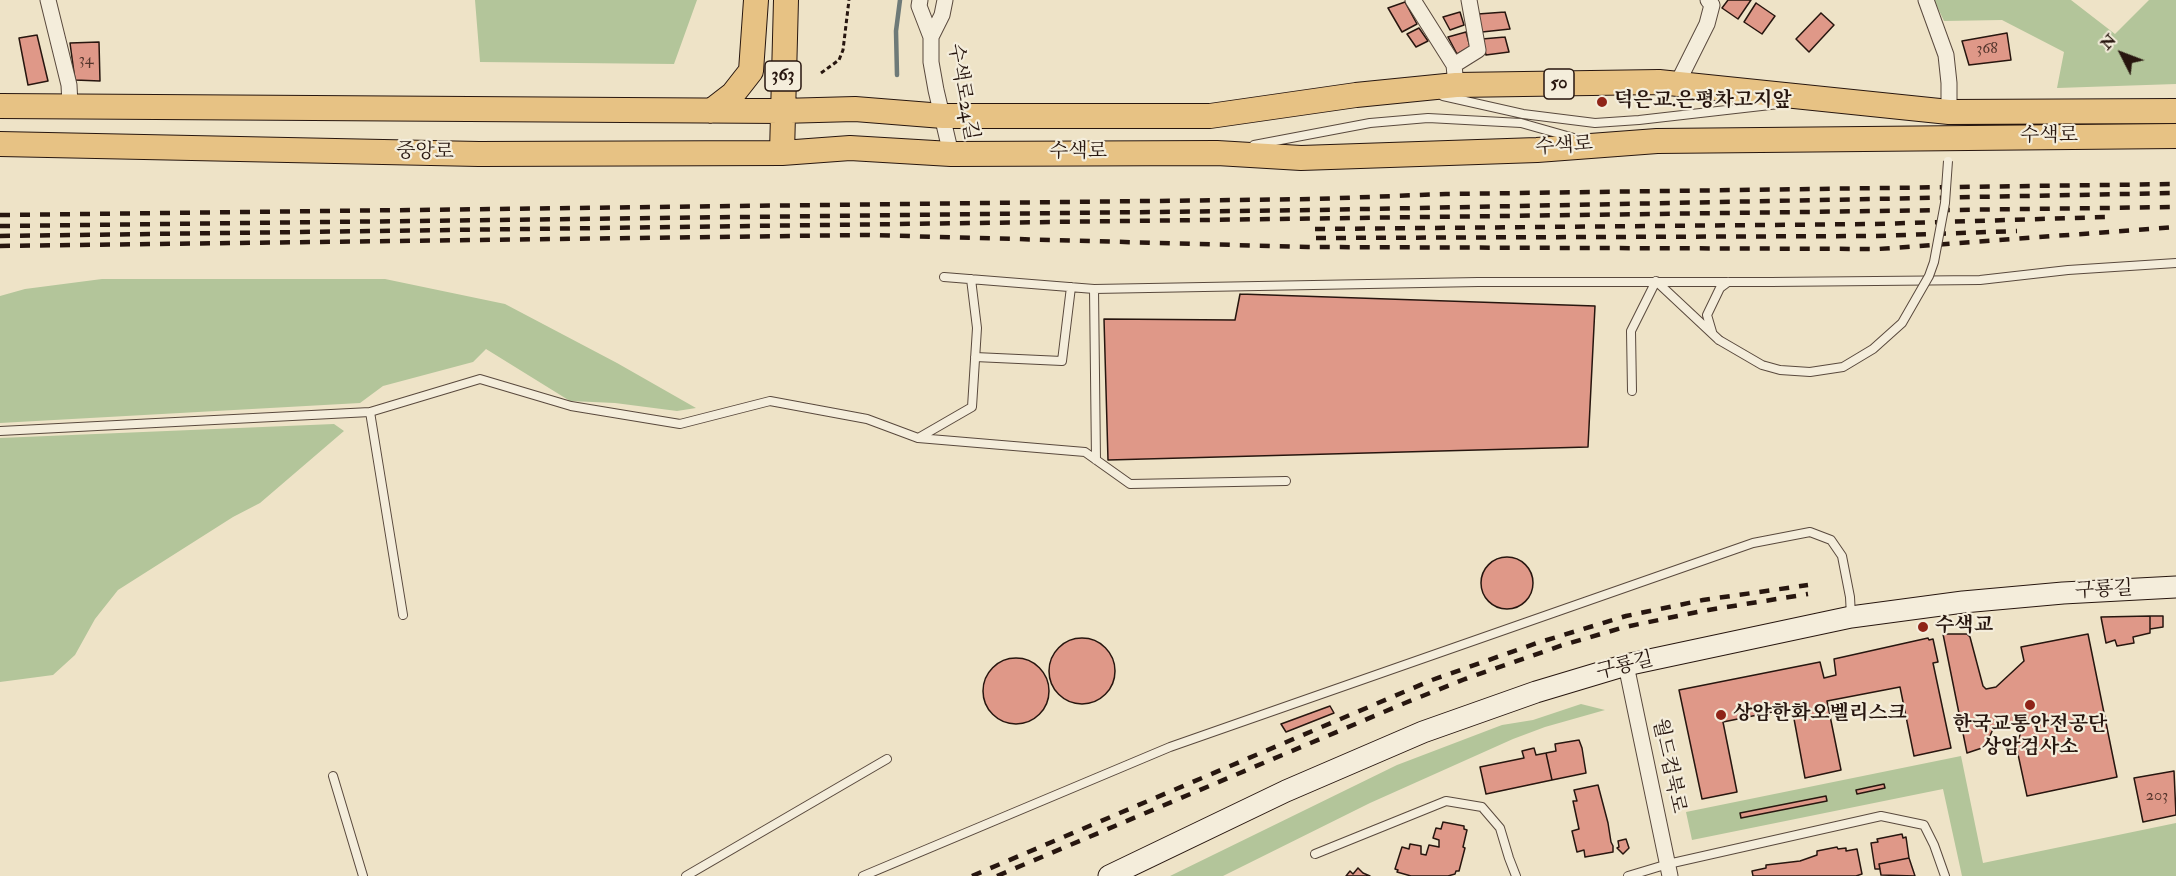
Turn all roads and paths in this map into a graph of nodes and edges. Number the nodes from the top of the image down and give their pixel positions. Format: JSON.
{"nodes":[{"id":1,"x":48,"y":0,"type":"edge"},
{"id":2,"x":756,"y":0,"type":"edge"},
{"id":3,"x":786,"y":0,"type":"edge"},
{"id":4,"x":849,"y":0,"type":"edge"},
{"id":5,"x":920,"y":0,"type":"edge"},
{"id":6,"x":945,"y":0,"type":"edge"},
{"id":7,"x":1413,"y":0,"type":"edge"},
{"id":8,"x":1469,"y":0,"type":"edge"},
{"id":9,"x":1708,"y":0,"type":"edge"},
{"id":10,"x":1926,"y":0,"type":"edge"},
{"id":11,"x":931,"y":38,"type":"junction"},
{"id":12,"x":821,"y":73,"type":"dead end"},
{"id":13,"x":1455,"y":75,"type":"junction"},
{"id":14,"x":1677,"y":84,"type":"junction"},
{"id":15,"x":1414,"y":89,"type":"junction"},
{"id":16,"x":1825,"y":99,"type":"junction"},
{"id":17,"x":70,"y":105,"type":"junction"},
{"id":18,"x":0,"y":106,"type":"edge"},
{"id":19,"x":711,"y":111,"type":"junction"},
{"id":20,"x":781,"y":111,"type":"junction"},
{"id":21,"x":2176,"y":111,"type":"edge"},
{"id":22,"x":1949,"y":112,"type":"junction"},
{"id":23,"x":943,"y":116,"type":"junction"},
{"id":24,"x":2176,"y":136,"type":"edge"},
{"id":25,"x":0,"y":144,"type":"edge"},
{"id":26,"x":1599,"y":145,"type":"junction"},
{"id":27,"x":782,"y":153,"type":"junction"},
{"id":28,"x":1217,"y":153,"type":"junction"},
{"id":29,"x":951,"y":154,"type":"junction"},
{"id":30,"x":1948,"y":161,"type":"dead end"},
{"id":31,"x":2176,"y":263,"type":"edge"},
{"id":32,"x":944,"y":277,"type":"dead end"},
{"id":33,"x":971,"y":279,"type":"junction"},
{"id":34,"x":1656,"y":281,"type":"junction"},
{"id":35,"x":1728,"y":282,"type":"junction"},
{"id":36,"x":1071,"y":287,"type":"junction"},
{"id":37,"x":1094,"y":289,"type":"junction"},
{"id":38,"x":1716,"y":337,"type":"junction"},
{"id":39,"x":975,"y":357,"type":"junction"},
{"id":40,"x":1632,"y":391,"type":"dead end"},
{"id":41,"x":370,"y":412,"type":"junction"},
{"id":42,"x":0,"y":430,"type":"edge"},
{"id":43,"x":918,"y":438,"type":"junction"},
{"id":44,"x":1096,"y":460,"type":"junction"},
{"id":45,"x":1286,"y":481,"type":"dead end"},
{"id":46,"x":2176,"y":587,"type":"edge"},
{"id":47,"x":403,"y":615,"type":"dead end"},
{"id":48,"x":1851,"y":617,"type":"junction"},
{"id":49,"x":1626,"y":666,"type":"junction"},
{"id":50,"x":887,"y":759,"type":"dead end"},
{"id":51,"x":333,"y":776,"type":"dead end"},
{"id":52,"x":1315,"y":854,"type":"dead end"},
{"id":53,"x":1669,"y":870,"type":"edge"},
{"id":54,"x":363,"y":876,"type":"edge"},
{"id":55,"x":686,"y":876,"type":"edge"},
{"id":56,"x":863,"y":876,"type":"edge"},
{"id":57,"x":1109,"y":876,"type":"edge"},
{"id":58,"x":1516,"y":876,"type":"edge"},
{"id":59,"x":1628,"y":876,"type":"edge"},
{"id":60,"x":1945,"y":876,"type":"edge"}],
"edges":[{"from":1,"to":17,"type":"street"},
{"from":2,"to":19,"type":"main road"},
{"from":3,"to":20,"type":"main road","number":"363"},
{"from":4,"to":12,"type":"path"},
{"from":5,"to":11,"type":"street","name":"수색로24길"},
{"from":6,"to":11,"type":"street","name":"수색로24길"},
{"from":7,"to":13,"type":"street"},
{"from":8,"to":13,"type":"street","name":"수색로"},
{"from":9,"to":14,"type":"street"},
{"from":10,"to":22,"type":"street"},
{"from":11,"to":23,"type":"street","name":"수색로24길"},
{"from":13,"to":14,"type":"main road","name":"수색로","number":"50"},
{"from":13,"to":15,"type":"main road","name":"수색로","number":"50"},
{"from":14,"to":16,"type":"main road","name":"수색로","number":"50"},
{"from":15,"to":16,"type":"lane"},
{"from":15,"to":23,"type":"main road","name":"수색로","number":"50"},
{"from":16,"to":22,"type":"main road","name":"수색로","number":"50"},
{"from":17,"to":18,"type":"main road"},
{"from":17,"to":19,"type":"main road"},
{"from":19,"to":20,"type":"main road"},
{"from":20,"to":23,"type":"main road"},
{"from":20,"to":27,"type":"main road","number":"363"},
{"from":21,"to":22,"type":"main road","name":"수색로","number":"50"},
{"from":23,"to":29,"type":"street","name":"수색로24길"},
{"from":24,"to":26,"type":"main road","name":"수색로"},
{"from":25,"to":27,"type":"main road","name":"중앙로"},
{"from":26,"to":28,"type":"main road","name":"수색로"},
{"from":26,"to":28,"type":"lane"},
{"from":27,"to":29,"type":"main road","name":"중앙로"},
{"from":28,"to":29,"type":"main road","name":"수색로"},
{"from":30,"to":38,"type":"lane","bridge":true},
{"from":31,"to":35,"type":"lane"},
{"from":32,"to":33,"type":"lane"},
{"from":33,"to":36,"type":"lane"},
{"from":33,"to":39,"type":"lane"},
{"from":34,"to":35,"type":"lane"},
{"from":34,"to":37,"type":"lane"},
{"from":34,"to":38,"type":"lane"},
{"from":34,"to":40,"type":"lane"},
{"from":35,"to":38,"type":"lane"},
{"from":36,"to":37,"type":"lane"},
{"from":36,"to":39,"type":"lane"},
{"from":37,"to":44,"type":"lane"},
{"from":39,"to":43,"type":"lane"},
{"from":41,"to":42,"type":"lane"},
{"from":41,"to":43,"type":"lane"},
{"from":41,"to":47,"type":"lane"},
{"from":43,"to":44,"type":"lane"},
{"from":44,"to":45,"type":"lane"},
{"from":46,"to":48,"type":"main road","name":"구룡길"},
{"from":48,"to":49,"type":"main road","name":"구룡길"},
{"from":48,"to":56,"type":"lane"},
{"from":49,"to":53,"type":"street","name":"월드컵북로"},
{"from":49,"to":57,"type":"main road","name":"구룡길"},
{"from":50,"to":55,"type":"lane"},
{"from":51,"to":54,"type":"lane"},
{"from":52,"to":58,"type":"lane"},
{"from":53,"to":59,"type":"lane"},
{"from":53,"to":60,"type":"lane"}]}
